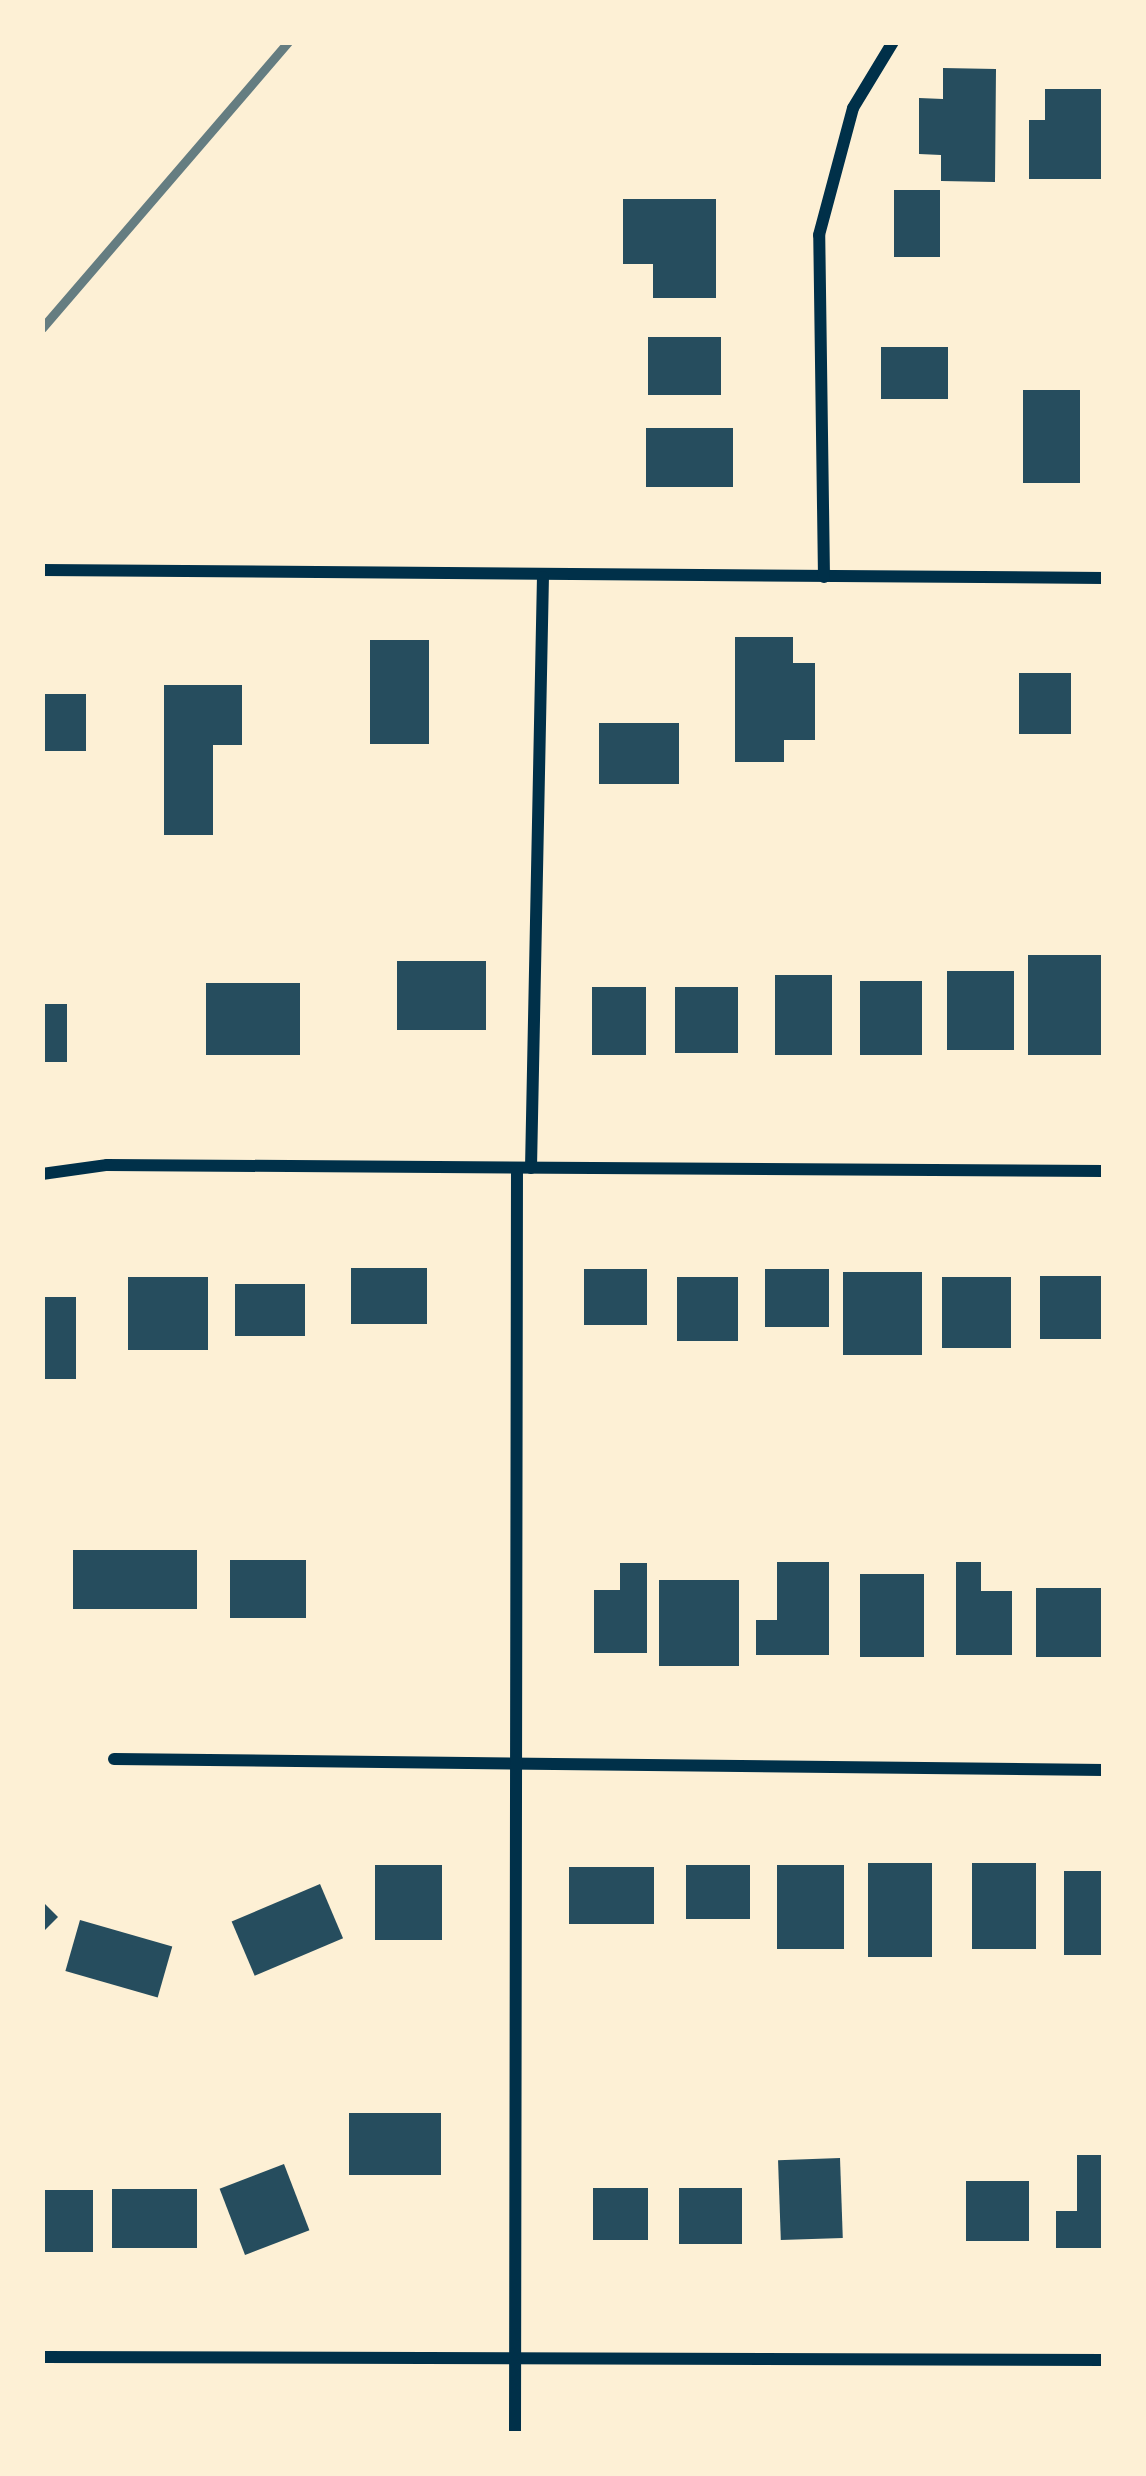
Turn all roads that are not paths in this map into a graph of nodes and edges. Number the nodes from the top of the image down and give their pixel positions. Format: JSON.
{"nodes":[{"id":1,"x":893,"y":42,"type":"edge"},
{"id":2,"x":42,"y":570,"type":"edge"},
{"id":3,"x":542,"y":577,"type":"junction"},
{"id":4,"x":824,"y":577,"type":"junction"},
{"id":5,"x":1104,"y":578,"type":"edge"},
{"id":6,"x":524,"y":1168,"type":"junction"},
{"id":7,"x":1104,"y":1171,"type":"edge"},
{"id":8,"x":42,"y":1174,"type":"edge"},
{"id":9,"x":114,"y":1759,"type":"dead end"},
{"id":10,"x":511,"y":1769,"type":"junction"},
{"id":11,"x":1104,"y":1770,"type":"edge"},
{"id":12,"x":42,"y":2357,"type":"edge"},
{"id":13,"x":515,"y":2359,"type":"junction"},
{"id":14,"x":1104,"y":2360,"type":"edge"},
{"id":15,"x":515,"y":2434,"type":"edge"}],
"edges":[{"from":1,"to":4,"type":"street"},
{"from":2,"to":3,"type":"street"},
{"from":3,"to":4,"type":"street"},
{"from":3,"to":6,"type":"street"},
{"from":4,"to":5,"type":"street"},
{"from":6,"to":7,"type":"street"},
{"from":6,"to":8,"type":"street"},
{"from":6,"to":10,"type":"street"},
{"from":9,"to":10,"type":"street"},
{"from":10,"to":11,"type":"street"},
{"from":10,"to":13,"type":"street"},
{"from":12,"to":13,"type":"street"},
{"from":13,"to":14,"type":"street"},
{"from":13,"to":15,"type":"street"}]}
